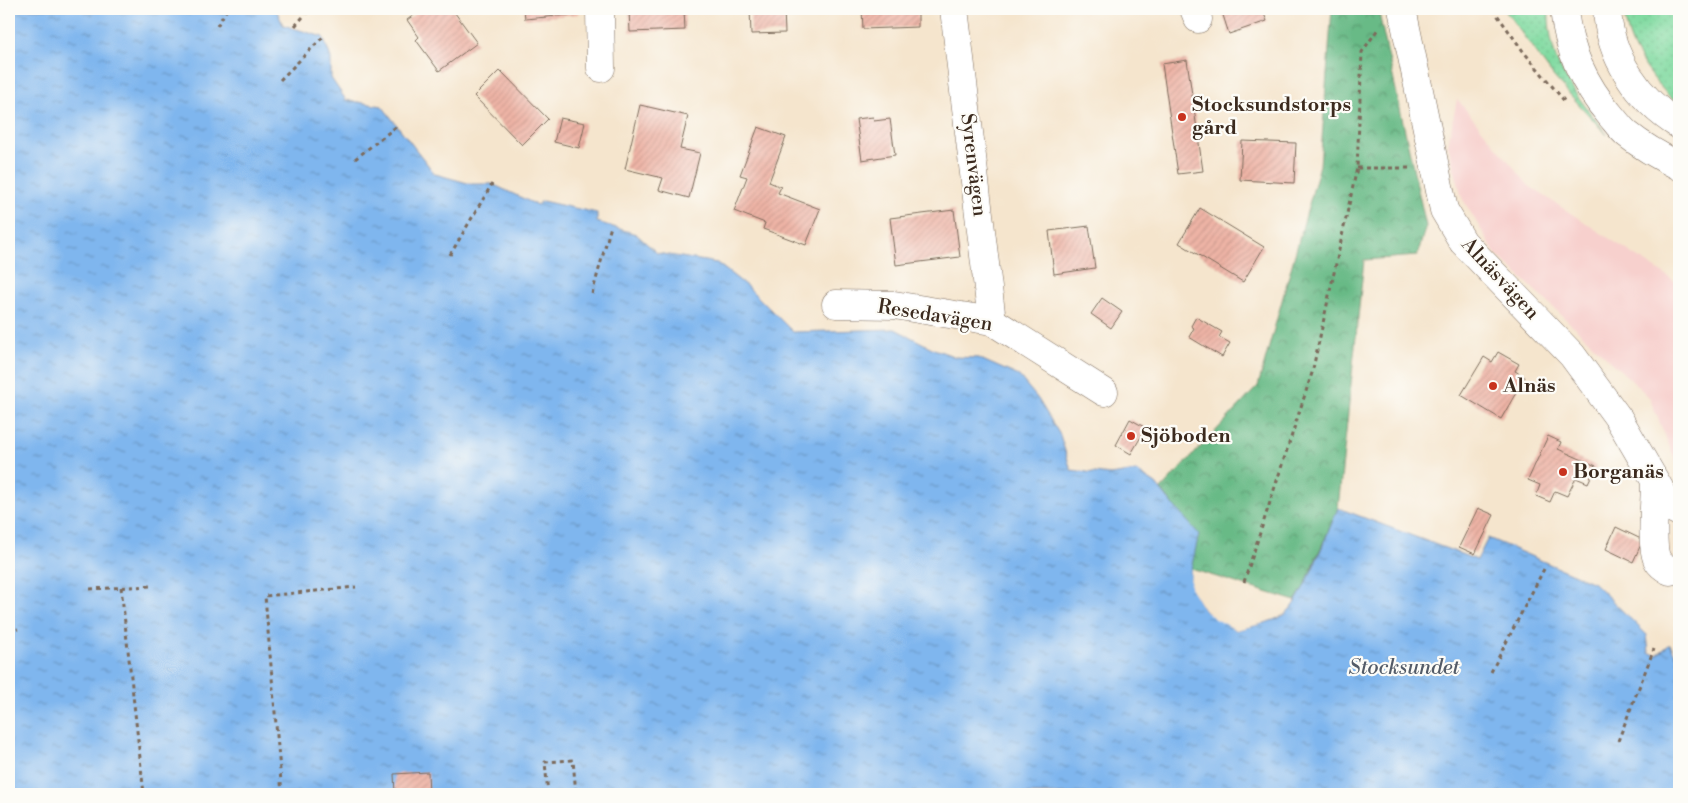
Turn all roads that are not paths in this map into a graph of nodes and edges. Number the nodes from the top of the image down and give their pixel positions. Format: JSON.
{"nodes":[{"id":1,"x":600,"y":9,"type":"edge"},
{"id":2,"x":954,"y":9,"type":"edge"},
{"id":3,"x":1564,"y":9,"type":"edge"},
{"id":4,"x":1607,"y":9,"type":"edge"},
{"id":5,"x":1393,"y":15,"type":"edge"},
{"id":6,"x":601,"y":68,"type":"dead end"},
{"id":7,"x":1679,"y":125,"type":"edge"},
{"id":8,"x":1679,"y":166,"type":"edge"},
{"id":9,"x":836,"y":304,"type":"dead end"},
{"id":10,"x":992,"y":321,"type":"junction"},
{"id":11,"x":1104,"y":392,"type":"dead end"},
{"id":12,"x":1655,"y":482,"type":"junction"},
{"id":13,"x":1675,"y":510,"type":"edge"},
{"id":14,"x":1679,"y":536,"type":"edge"},
{"id":15,"x":1679,"y":568,"type":"edge"}],
"edges":[{"from":1,"to":6,"type":"main road"},
{"from":2,"to":10,"type":"main road","name":"Syrenvägen"},
{"from":3,"to":8,"type":"main road"},
{"from":4,"to":7,"type":"main road"},
{"from":5,"to":12,"type":"main road","name":"Alnäsvägen"},
{"from":9,"to":10,"type":"main road","name":"Resedavägen"},
{"from":10,"to":11,"type":"main road","name":"Resedavägen"},
{"from":12,"to":13,"type":"main road","name":"Alnäsvägen"},
{"from":12,"to":15,"type":"main road"},
{"from":13,"to":14,"type":"main road","name":"Alnäsvägen"}]}
